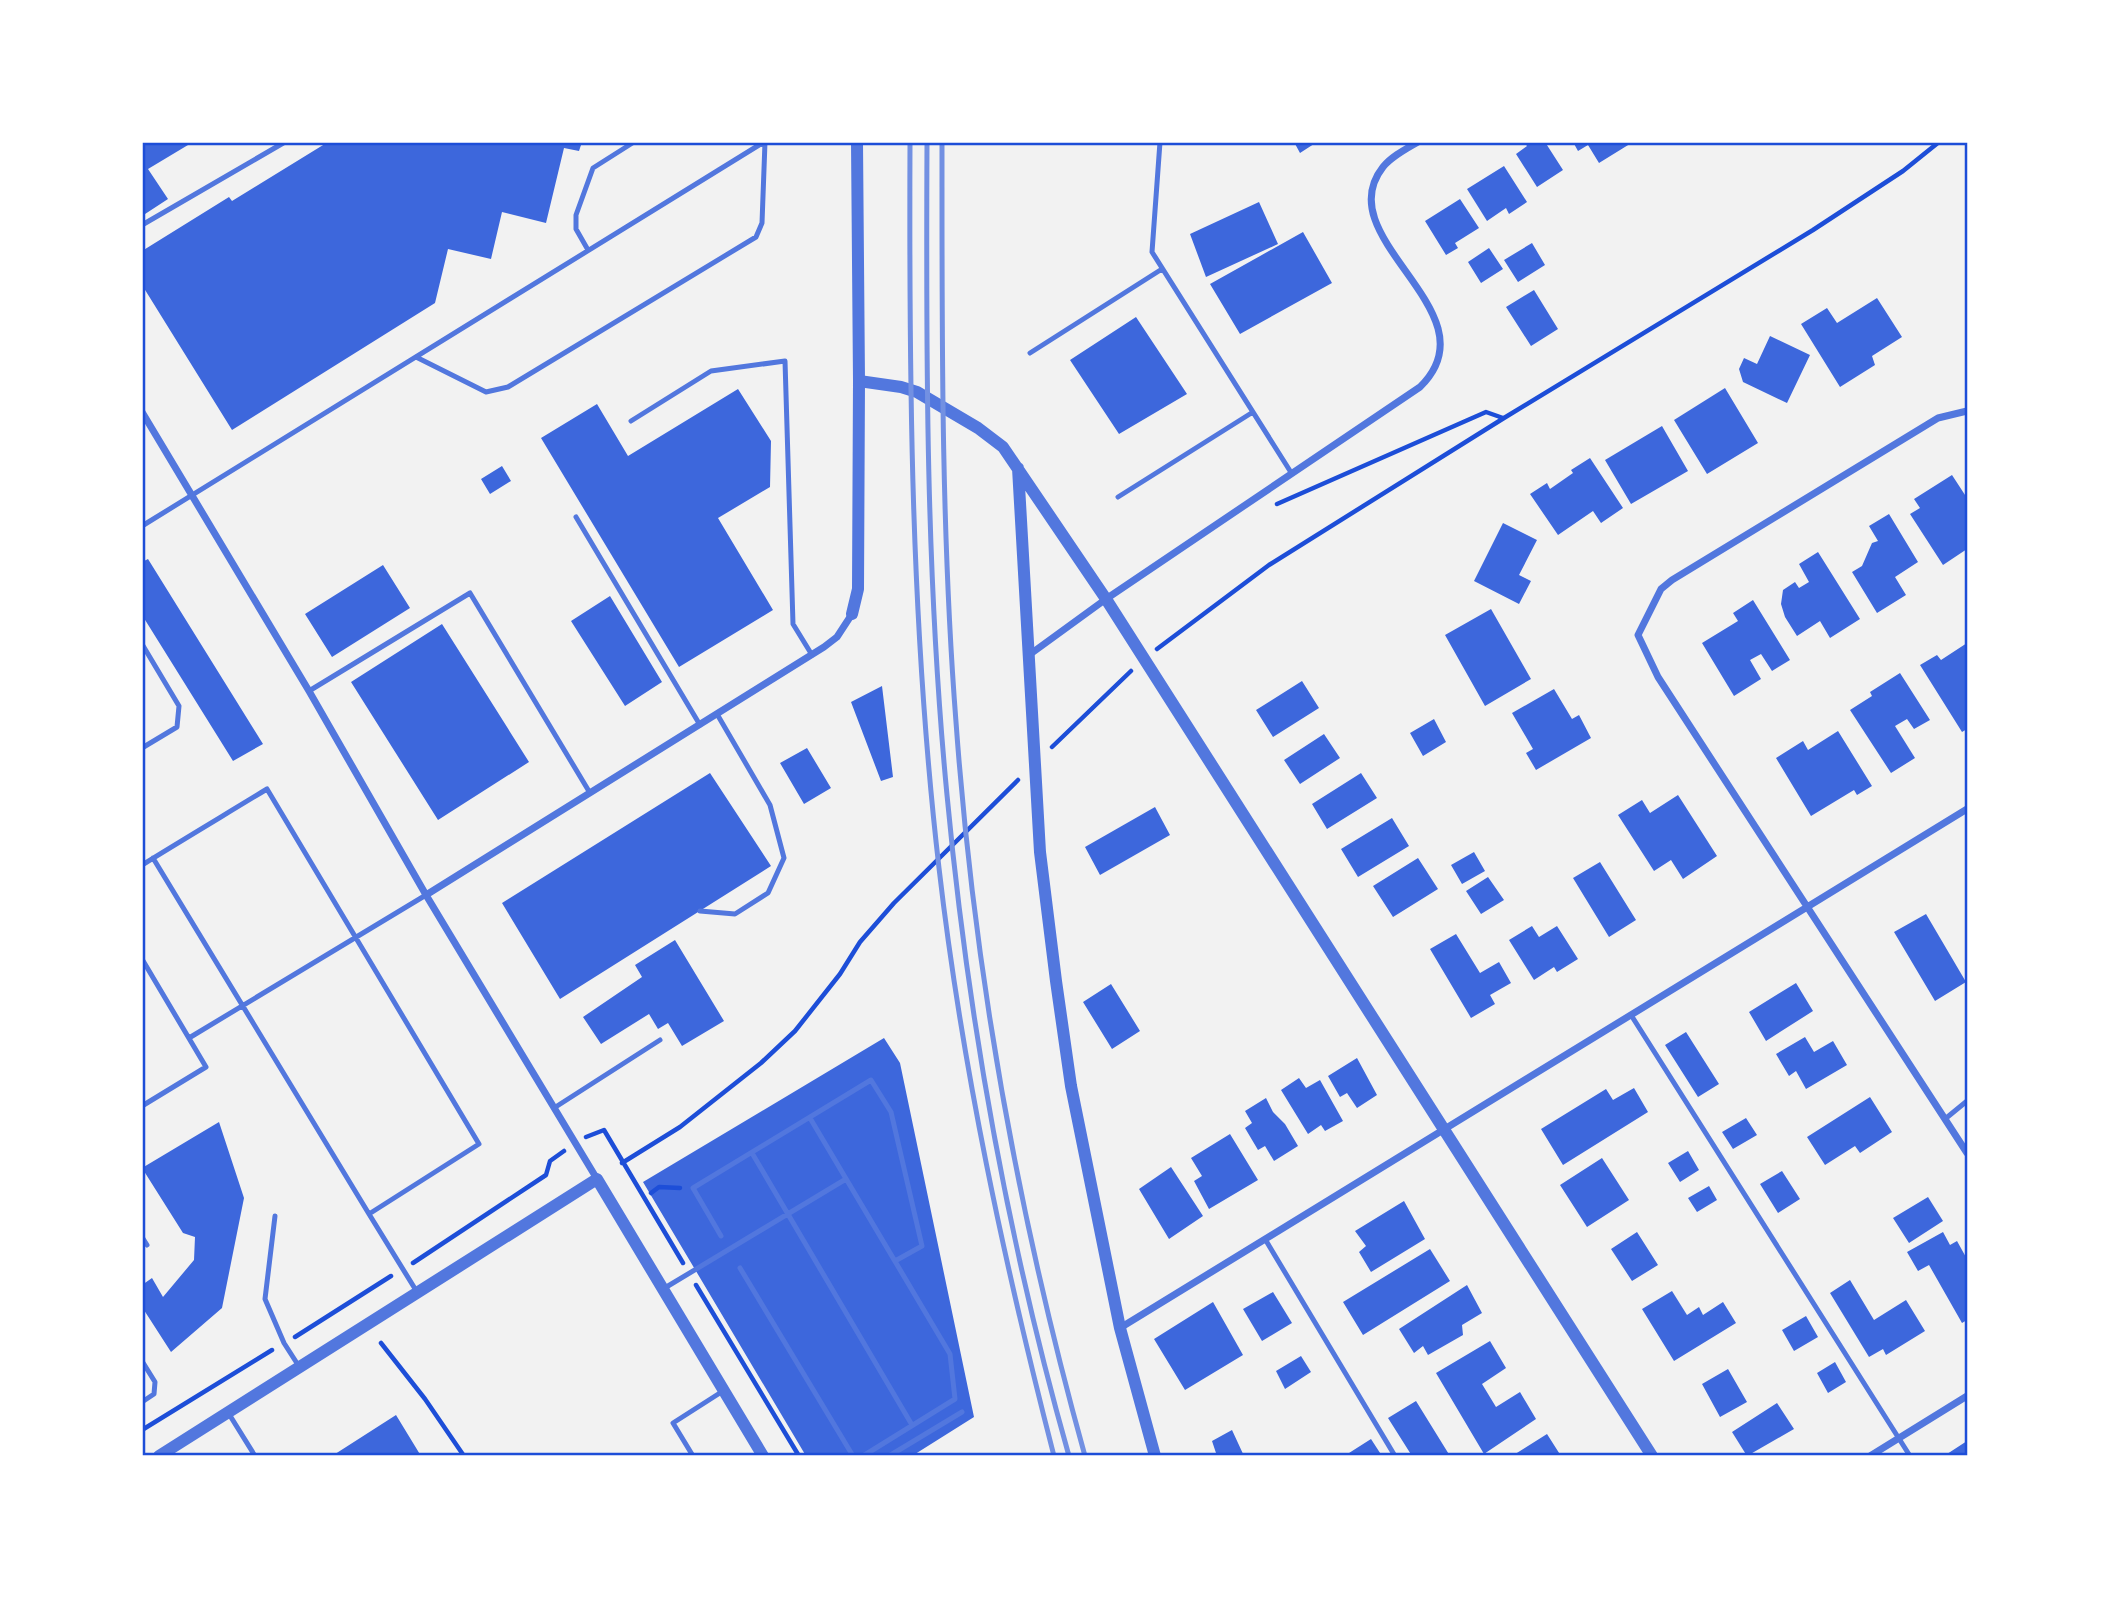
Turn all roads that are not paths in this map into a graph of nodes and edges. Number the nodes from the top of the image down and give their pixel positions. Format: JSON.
{"nodes":[{"id":1,"x":285,"y":142,"type":"edge"},
{"id":2,"x":634,"y":142,"type":"edge"},
{"id":3,"x":764,"y":142,"type":"edge"},
{"id":4,"x":857,"y":142,"type":"edge"},
{"id":5,"x":1160,"y":142,"type":"edge"},
{"id":6,"x":1418,"y":142,"type":"edge"},
{"id":7,"x":142,"y":225,"type":"edge"},
{"id":8,"x":588,"y":250,"type":"junction"},
{"id":9,"x":1162,"y":269,"type":"junction"},
{"id":10,"x":1030,"y":353,"type":"dead end"},
{"id":11,"x":416,"y":357,"type":"junction"},
{"id":12,"x":859,"y":381,"type":"junction"},
{"id":13,"x":1967,"y":411,"type":"edge"},
{"id":14,"x":142,"y":412,"type":"edge"},
{"id":15,"x":1253,"y":412,"type":"junction"},
{"id":16,"x":631,"y":421,"type":"dead end"},
{"id":17,"x":1018,"y":468,"type":"junction"},
{"id":18,"x":1292,"y":474,"type":"junction"},
{"id":19,"x":191,"y":495,"type":"junction"},
{"id":20,"x":1118,"y":497,"type":"dead end"},
{"id":21,"x":576,"y":517,"type":"dead end"},
{"id":22,"x":142,"y":526,"type":"edge"},
{"id":23,"x":1106,"y":600,"type":"junction"},
{"id":24,"x":852,"y":614,"type":"joint"},
{"id":25,"x":142,"y":644,"type":"edge"},
{"id":26,"x":812,"y":655,"type":"junction"},
{"id":27,"x":1029,"y":655,"type":"junction"},
{"id":28,"x":309,"y":691,"type":"junction"},
{"id":29,"x":717,"y":714,"type":"junction"},
{"id":30,"x":699,"y":725,"type":"junction"},
{"id":31,"x":142,"y":748,"type":"edge"},
{"id":32,"x":590,"y":793,"type":"junction"},
{"id":33,"x":1967,"y":809,"type":"edge"},
{"id":34,"x":153,"y":858,"type":"junction"},
{"id":35,"x":142,"y":865,"type":"edge"},
{"id":36,"x":426,"y":895,"type":"junction"},
{"id":37,"x":1808,"y":907,"type":"junction"},
{"id":38,"x":700,"y":911,"type":"dead end"},
{"id":39,"x":355,"y":938,"type":"junction"},
{"id":40,"x":142,"y":959,"type":"edge"},
{"id":41,"x":242,"y":1006,"type":"junction"},
{"id":42,"x":1631,"y":1015,"type":"junction"},
{"id":43,"x":189,"y":1038,"type":"junction"},
{"id":44,"x":660,"y":1040,"type":"dead end"},
{"id":45,"x":1967,"y":1101,"type":"edge"},
{"id":46,"x":142,"y":1106,"type":"edge"},
{"id":47,"x":554,"y":1108,"type":"junction"},
{"id":48,"x":810,"y":1118,"type":"junction"},
{"id":49,"x":1945,"y":1119,"type":"junction"},
{"id":50,"x":1444,"y":1130,"type":"junction"},
{"id":51,"x":752,"y":1153,"type":"junction"},
{"id":52,"x":1967,"y":1153,"type":"edge"},
{"id":53,"x":597,"y":1179,"type":"junction"},
{"id":54,"x":846,"y":1179,"type":"junction"},
{"id":55,"x":369,"y":1214,"type":"junction"},
{"id":56,"x":788,"y":1214,"type":"junction"},
{"id":57,"x":275,"y":1216,"type":"dead end"},
{"id":58,"x":721,"y":1236,"type":"dead end"},
{"id":59,"x":142,"y":1237,"type":"edge"},
{"id":60,"x":1265,"y":1239,"type":"junction"},
{"id":61,"x":147,"y":1245,"type":"dead end"},
{"id":62,"x":895,"y":1261,"type":"junction"},
{"id":63,"x":740,"y":1268,"type":"dead end"},
{"id":64,"x":663,"y":1289,"type":"junction"},
{"id":65,"x":418,"y":1293,"type":"junction"},
{"id":66,"x":1120,"y":1328,"type":"junction"},
{"id":67,"x":142,"y":1360,"type":"edge"},
{"id":68,"x":300,"y":1368,"type":"junction"},
{"id":69,"x":724,"y":1391,"type":"junction"},
{"id":70,"x":1967,"y":1396,"type":"edge"},
{"id":71,"x":142,"y":1402,"type":"edge"},
{"id":72,"x":962,"y":1412,"type":"dead end"},
{"id":73,"x":228,"y":1413,"type":"junction"},
{"id":74,"x":912,"y":1425,"type":"junction"},
{"id":75,"x":1899,"y":1438,"type":"junction"},
{"id":76,"x":159,"y":1456,"type":"edge"},
{"id":77,"x":255,"y":1456,"type":"edge"},
{"id":78,"x":693,"y":1456,"type":"edge"},
{"id":79,"x":763,"y":1456,"type":"edge"},
{"id":80,"x":853,"y":1456,"type":"edge"},
{"id":81,"x":863,"y":1456,"type":"edge"},
{"id":82,"x":889,"y":1456,"type":"edge"},
{"id":83,"x":1154,"y":1456,"type":"edge"},
{"id":84,"x":1395,"y":1456,"type":"edge"},
{"id":85,"x":1652,"y":1456,"type":"edge"},
{"id":86,"x":1870,"y":1456,"type":"edge"},
{"id":87,"x":1910,"y":1456,"type":"edge"}],
"edges":[{"from":1,"to":7,"type":"lane"},
{"from":2,"to":8,"type":"lane"},
{"from":3,"to":8,"type":"lane"},
{"from":3,"to":11,"type":"lane"},
{"from":4,"to":12,"type":"street"},
{"from":5,"to":9,"type":"lane"},
{"from":6,"to":18,"type":"street"},
{"from":8,"to":11,"type":"lane"},
{"from":9,"to":10,"type":"lane"},
{"from":9,"to":15,"type":"lane"},
{"from":11,"to":19,"type":"lane"},
{"from":12,"to":17,"type":"street"},
{"from":12,"to":24,"type":"street"},
{"from":13,"to":37,"type":"street"},
{"from":14,"to":19,"type":"street"},
{"from":15,"to":18,"type":"lane"},
{"from":15,"to":20,"type":"lane"},
{"from":16,"to":26,"type":"lane"},
{"from":17,"to":23,"type":"street"},
{"from":17,"to":27,"type":"street"},
{"from":18,"to":23,"type":"street"},
{"from":19,"to":22,"type":"lane"},
{"from":19,"to":28,"type":"street"},
{"from":21,"to":30,"type":"lane"},
{"from":23,"to":27,"type":"street"},
{"from":23,"to":50,"type":"street"},
{"from":24,"to":26,"type":"street"},
{"from":25,"to":31,"type":"lane"},
{"from":26,"to":29,"type":"street"},
{"from":27,"to":66,"type":"street"},
{"from":28,"to":32,"type":"lane"},
{"from":28,"to":36,"type":"street"},
{"from":29,"to":30,"type":"street"},
{"from":29,"to":38,"type":"lane"},
{"from":30,"to":32,"type":"street"},
{"from":32,"to":36,"type":"street"},
{"from":33,"to":37,"type":"street"},
{"from":34,"to":35,"type":"lane"},
{"from":34,"to":39,"type":"lane"},
{"from":34,"to":41,"type":"lane"},
{"from":36,"to":39,"type":"lane"},
{"from":36,"to":47,"type":"street"},
{"from":37,"to":42,"type":"street"},
{"from":37,"to":49,"type":"street"},
{"from":39,"to":41,"type":"lane"},
{"from":39,"to":55,"type":"lane"},
{"from":40,"to":43,"type":"lane"},
{"from":41,"to":43,"type":"lane"},
{"from":41,"to":55,"type":"lane"},
{"from":42,"to":50,"type":"street"},
{"from":42,"to":75,"type":"lane"},
{"from":43,"to":46,"type":"lane"},
{"from":44,"to":47,"type":"lane"},
{"from":45,"to":49,"type":"lane"},
{"from":47,"to":53,"type":"street"},
{"from":48,"to":51,"type":"lane"},
{"from":48,"to":54,"type":"lane"},
{"from":48,"to":62,"type":"lane"},
{"from":49,"to":52,"type":"street"},
{"from":50,"to":60,"type":"street"},
{"from":50,"to":85,"type":"street"},
{"from":51,"to":56,"type":"lane"},
{"from":51,"to":58,"type":"lane"},
{"from":53,"to":64,"type":"street"},
{"from":53,"to":65,"type":"street"},
{"from":54,"to":56,"type":"lane"},
{"from":54,"to":62,"type":"lane"},
{"from":55,"to":65,"type":"lane"},
{"from":56,"to":64,"type":"lane"},
{"from":56,"to":74,"type":"lane"},
{"from":57,"to":68,"type":"lane"},
{"from":59,"to":61,"type":"lane"},
{"from":60,"to":66,"type":"street"},
{"from":60,"to":84,"type":"lane"},
{"from":62,"to":74,"type":"lane"},
{"from":63,"to":80,"type":"lane"},
{"from":64,"to":69,"type":"street"},
{"from":65,"to":68,"type":"street"},
{"from":66,"to":83,"type":"street"},
{"from":67,"to":71,"type":"lane"},
{"from":68,"to":73,"type":"street"},
{"from":69,"to":78,"type":"lane"},
{"from":69,"to":79,"type":"street"},
{"from":70,"to":75,"type":"street"},
{"from":72,"to":82,"type":"lane"},
{"from":73,"to":76,"type":"street"},
{"from":73,"to":77,"type":"lane"},
{"from":74,"to":81,"type":"lane"},
{"from":75,"to":86,"type":"street"},
{"from":75,"to":87,"type":"lane"}]}
